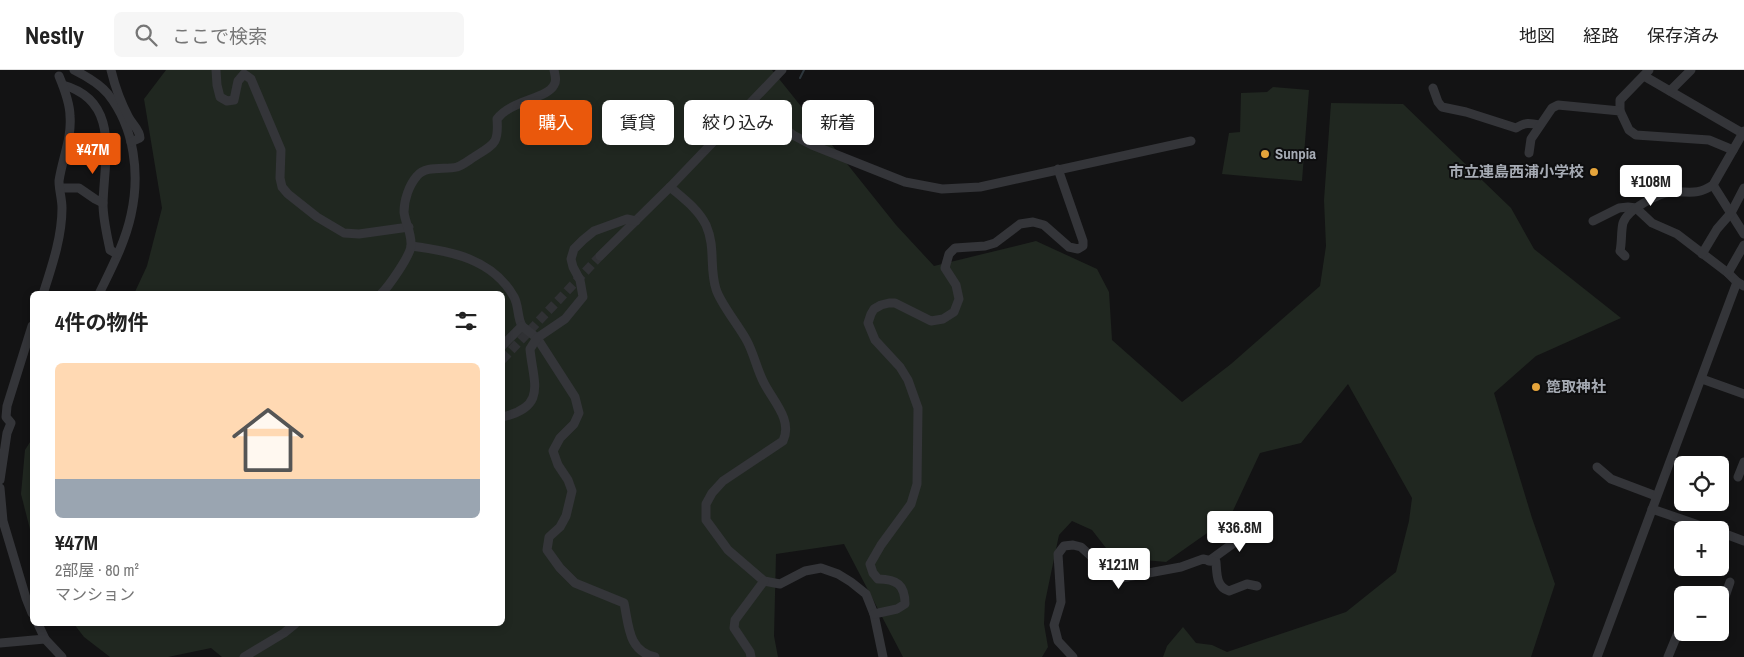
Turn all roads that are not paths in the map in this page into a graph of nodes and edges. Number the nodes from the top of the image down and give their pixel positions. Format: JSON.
{"nodes":[{"id":1,"x":74,"y":70,"type":"edge"},
{"id":2,"x":111,"y":70,"type":"edge"},
{"id":3,"x":216,"y":70,"type":"edge"},
{"id":4,"x":554,"y":70,"type":"edge"},
{"id":5,"x":782,"y":70,"type":"edge"},
{"id":6,"x":1691,"y":70,"type":"edge"},
{"id":7,"x":1646,"y":73,"type":"edge"},
{"id":8,"x":1433,"y":88,"type":"dead end"},
{"id":9,"x":1670,"y":91,"type":"junction"},
{"id":10,"x":755,"y":100,"type":"edge"},
{"id":11,"x":1620,"y":111,"type":"junction"},
{"id":12,"x":1540,"y":125,"type":"junction"},
{"id":13,"x":1744,"y":133,"type":"edge"},
{"id":14,"x":792,"y":134,"type":"edge"},
{"id":15,"x":1191,"y":141,"type":"dead end"},
{"id":16,"x":131,"y":142,"type":"junction"},
{"id":17,"x":711,"y":145,"type":"edge"},
{"id":18,"x":1733,"y":150,"type":"junction"},
{"id":19,"x":1529,"y":153,"type":"dead end"},
{"id":20,"x":1058,"y":170,"type":"junction"},
{"id":21,"x":1713,"y":185,"type":"junction"},
{"id":22,"x":670,"y":187,"type":"junction"},
{"id":23,"x":60,"y":188,"type":"junction"},
{"id":24,"x":1744,"y":188,"type":"edge"},
{"id":25,"x":103,"y":203,"type":"junction"},
{"id":26,"x":1636,"y":208,"type":"junction"},
{"id":27,"x":1731,"y":213,"type":"junction"},
{"id":28,"x":636,"y":221,"type":"junction"},
{"id":29,"x":1593,"y":221,"type":"dead end"},
{"id":30,"x":409,"y":227,"type":"junction"},
{"id":31,"x":1744,"y":234,"type":"edge"},
{"id":32,"x":1744,"y":245,"type":"edge"},
{"id":33,"x":411,"y":246,"type":"junction"},
{"id":34,"x":117,"y":254,"type":"junction"},
{"id":35,"x":1702,"y":254,"type":"junction"},
{"id":36,"x":600,"y":256,"type":"tunnel mouth"},
{"id":37,"x":1625,"y":256,"type":"dead end"},
{"id":38,"x":1728,"y":273,"type":"junction"},
{"id":39,"x":1740,"y":284,"type":"edge"},
{"id":40,"x":44,"y":291,"type":"edge"},
{"id":41,"x":100,"y":291,"type":"edge"},
{"id":42,"x":383,"y":291,"type":"edge"},
{"id":43,"x":522,"y":326,"type":"junction"},
{"id":44,"x":30,"y":332,"type":"edge"},
{"id":45,"x":537,"y":338,"type":"junction"},
{"id":46,"x":505,"y":343,"type":"edge"},
{"id":47,"x":1702,"y":379,"type":"junction"},
{"id":48,"x":1744,"y":394,"type":"edge"},
{"id":49,"x":505,"y":416,"type":"edge"},
{"id":50,"x":3,"y":418,"type":"edge"},
{"id":51,"x":1744,"y":462,"type":"edge"},
{"id":52,"x":1598,"y":467,"type":"dead end"},
{"id":53,"x":1738,"y":477,"type":"dead end"},
{"id":54,"x":0,"y":480,"type":"edge"},
{"id":55,"x":0,"y":488,"type":"edge"},
{"id":56,"x":1656,"y":496,"type":"junction"},
{"id":57,"x":1652,"y":509,"type":"junction"},
{"id":58,"x":1687,"y":521,"type":"edge"},
{"id":59,"x":1257,"y":526,"type":"dead end"},
{"id":60,"x":1729,"y":535,"type":"edge"},
{"id":61,"x":1744,"y":541,"type":"edge"},
{"id":62,"x":1209,"y":560,"type":"junction"},
{"id":63,"x":764,"y":581,"type":"junction"},
{"id":64,"x":1730,"y":582,"type":"dead end"},
{"id":65,"x":1257,"y":586,"type":"dead end"},
{"id":66,"x":1729,"y":586,"type":"edge"},
{"id":67,"x":30,"y":608,"type":"edge"},
{"id":68,"x":874,"y":614,"type":"junction"},
{"id":69,"x":39,"y":626,"type":"edge"},
{"id":70,"x":293,"y":626,"type":"edge"},
{"id":71,"x":44,"y":639,"type":"junction"},
{"id":72,"x":1675,"y":641,"type":"edge"},
{"id":73,"x":0,"y":643,"type":"edge"},
{"id":74,"x":62,"y":657,"type":"edge"},
{"id":75,"x":244,"y":657,"type":"edge"},
{"id":76,"x":655,"y":657,"type":"edge"},
{"id":77,"x":751,"y":657,"type":"edge"},
{"id":78,"x":883,"y":657,"type":"edge"},
{"id":79,"x":1073,"y":657,"type":"edge"},
{"id":80,"x":1597,"y":657,"type":"edge"},
{"id":81,"x":1668,"y":657,"type":"edge"}],
"edges":[{"from":1,"to":16,"type":"street"},
{"from":2,"to":16,"type":"street"},
{"from":3,"to":30,"type":"street"},
{"from":4,"to":30,"type":"street"},
{"from":5,"to":10,"type":"street"},
{"from":6,"to":9,"type":"street"},
{"from":7,"to":9,"type":"street"},
{"from":7,"to":11,"type":"street"},
{"from":8,"to":12,"type":"street"},
{"from":9,"to":13,"type":"street"},
{"from":11,"to":12,"type":"street"},
{"from":11,"to":18,"type":"street"},
{"from":12,"to":19,"type":"street"},
{"from":13,"to":18,"type":"street"},
{"from":14,"to":20,"type":"street"},
{"from":15,"to":20,"type":"street"},
{"from":16,"to":34,"type":"street"},
{"from":17,"to":22,"type":"street"},
{"from":18,"to":21,"type":"street"},
{"from":20,"to":68,"type":"street"},
{"from":21,"to":26,"type":"street"},
{"from":21,"to":27,"type":"street"},
{"from":22,"to":28,"type":"street"},
{"from":22,"to":63,"type":"street"},
{"from":23,"to":25,"type":"street"},
{"from":23,"to":25,"type":"street"},
{"from":23,"to":40,"type":"street"},
{"from":24,"to":27,"type":"street"},
{"from":25,"to":34,"type":"street"},
{"from":26,"to":29,"type":"street"},
{"from":26,"to":35,"type":"street"},
{"from":26,"to":37,"type":"street"},
{"from":27,"to":31,"type":"street"},
{"from":27,"to":35,"type":"street"},
{"from":28,"to":36,"type":"street"},
{"from":28,"to":45,"type":"street"},
{"from":30,"to":33,"type":"street"},
{"from":32,"to":38,"type":"street"},
{"from":33,"to":42,"type":"street"},
{"from":33,"to":43,"type":"street"},
{"from":34,"to":41,"type":"street"},
{"from":35,"to":38,"type":"street"},
{"from":38,"to":39,"type":"street"},
{"from":39,"to":47,"type":"street"},
{"from":43,"to":45,"type":"street"},
{"from":43,"to":46,"type":"street"},
{"from":44,"to":50,"type":"street"},
{"from":45,"to":49,"type":"street"},
{"from":45,"to":76,"type":"street"},
{"from":47,"to":48,"type":"street"},
{"from":47,"to":56,"type":"street"},
{"from":50,"to":54,"type":"street"},
{"from":51,"to":53,"type":"street"},
{"from":52,"to":56,"type":"street"},
{"from":55,"to":67,"type":"street"},
{"from":56,"to":57,"type":"street"},
{"from":57,"to":58,"type":"street"},
{"from":57,"to":80,"type":"street"},
{"from":59,"to":62,"type":"street"},
{"from":60,"to":61,"type":"street"},
{"from":62,"to":65,"type":"street"},
{"from":62,"to":79,"type":"street"},
{"from":63,"to":68,"type":"street"},
{"from":63,"to":77,"type":"street"},
{"from":64,"to":66,"type":"street"},
{"from":68,"to":78,"type":"street"},
{"from":69,"to":71,"type":"street"},
{"from":70,"to":75,"type":"street"},
{"from":71,"to":73,"type":"street"},
{"from":71,"to":74,"type":"street"},
{"from":72,"to":81,"type":"street"}]}
